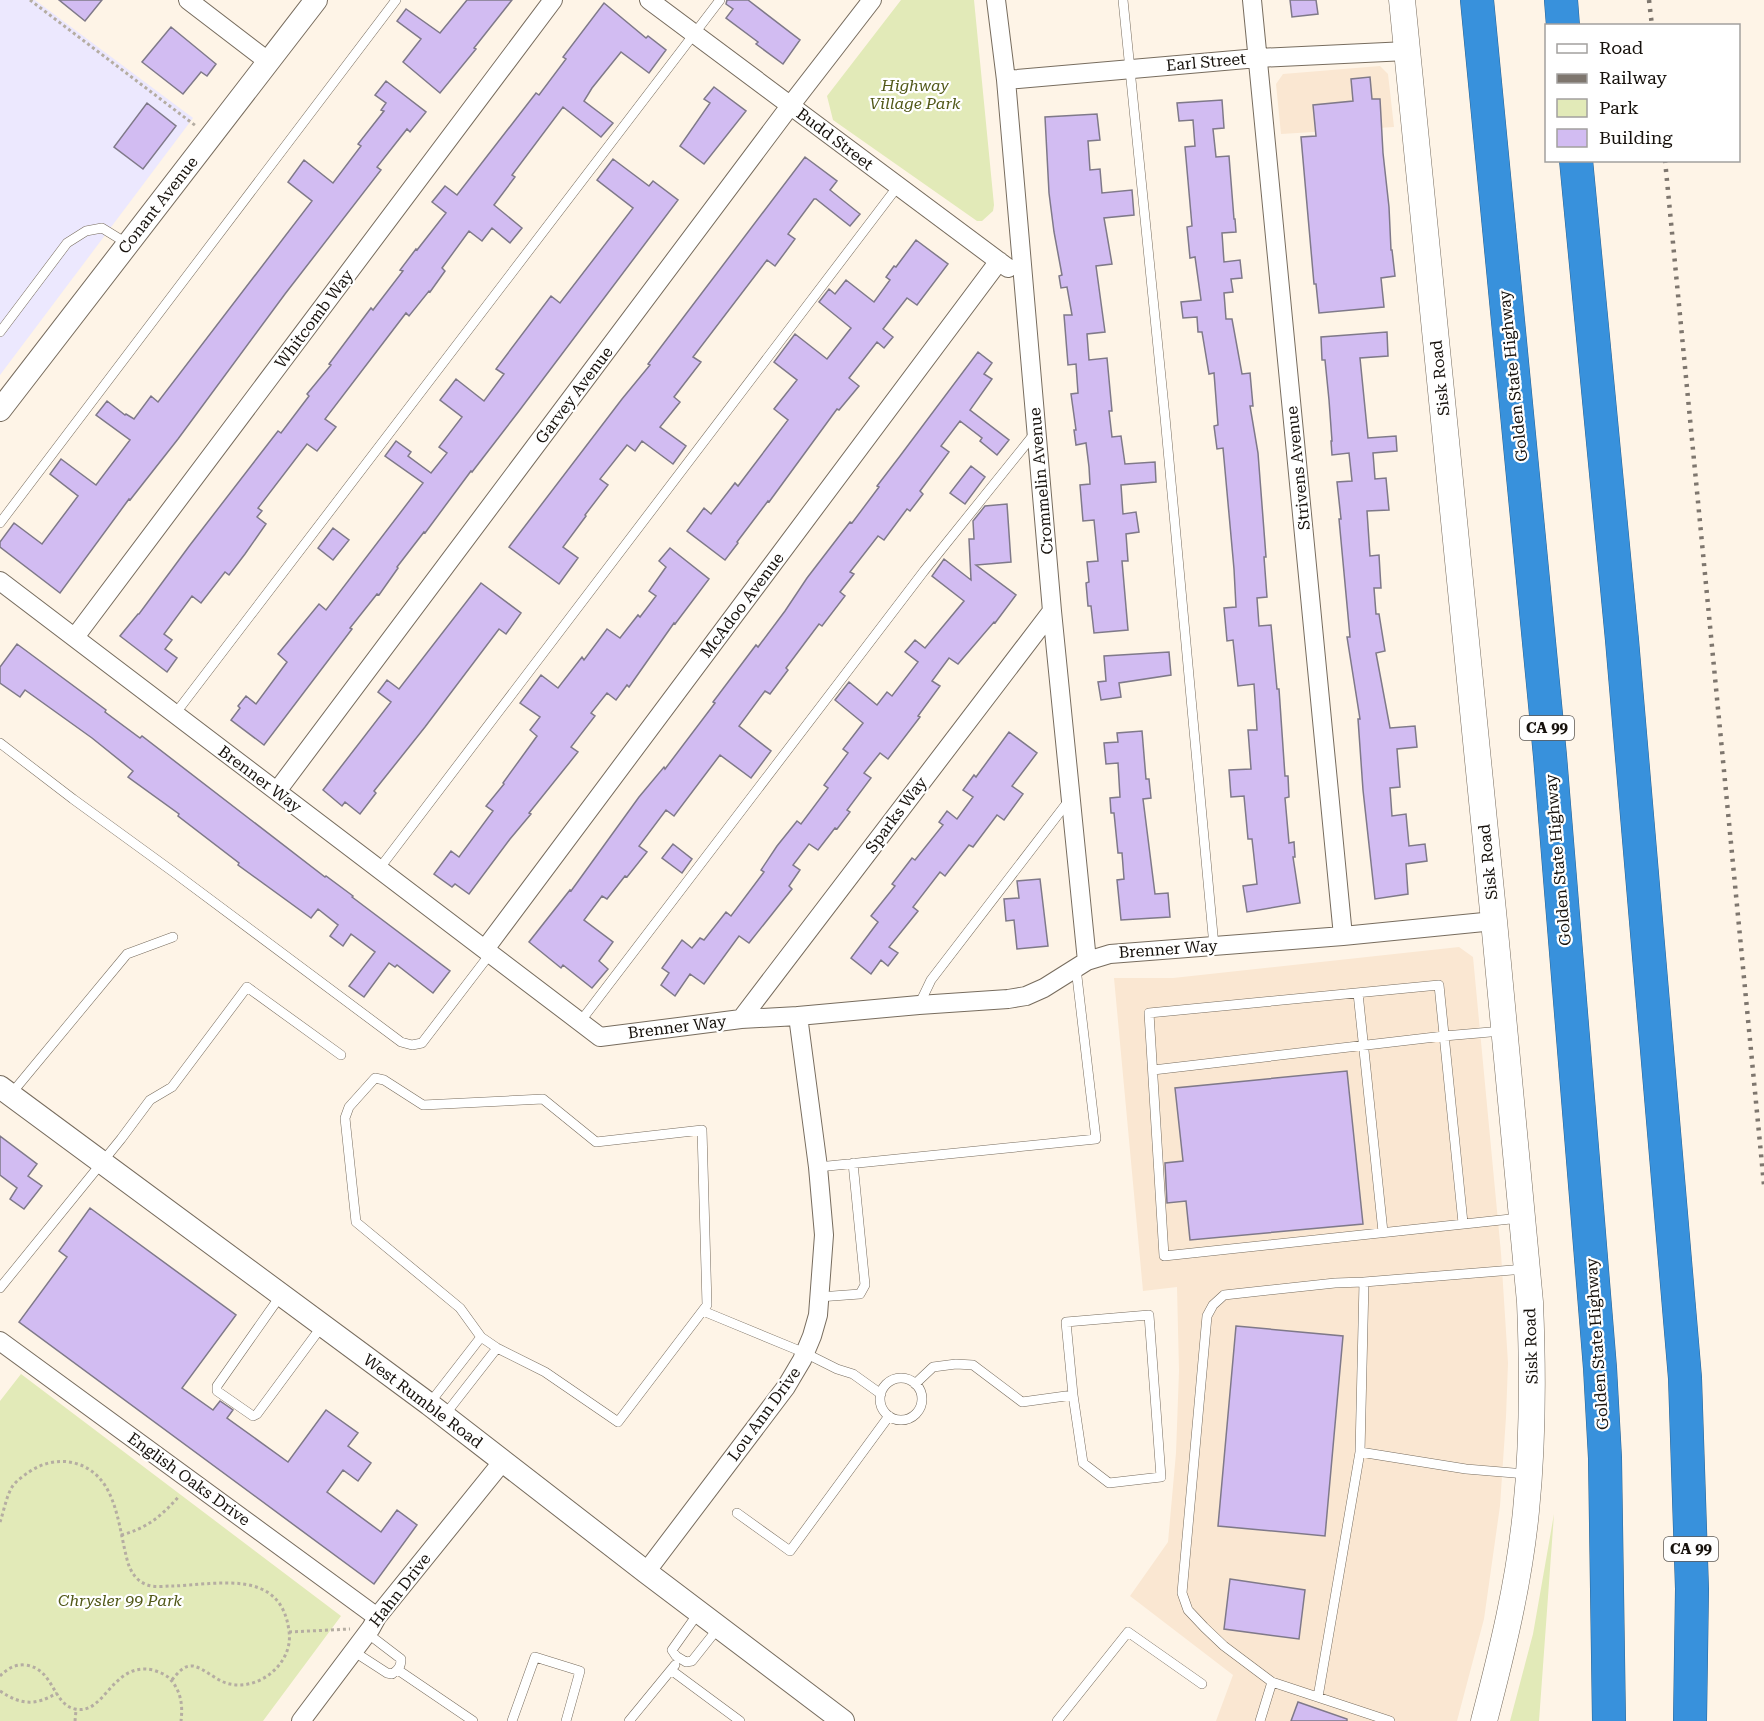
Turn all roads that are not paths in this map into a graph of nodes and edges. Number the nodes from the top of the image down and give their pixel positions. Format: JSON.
{"nodes":[{"id":1,"x":189,"y":0,"type":"edge"},
{"id":2,"x":316,"y":0,"type":"edge"},
{"id":3,"x":396,"y":0,"type":"edge"},
{"id":4,"x":553,"y":0,"type":"edge"},
{"id":5,"x":649,"y":0,"type":"edge"},
{"id":6,"x":720,"y":0,"type":"edge"},
{"id":7,"x":872,"y":0,"type":"edge"},
{"id":8,"x":996,"y":0,"type":"edge"},
{"id":9,"x":1123,"y":0,"type":"edge"},
{"id":10,"x":1252,"y":0,"type":"edge"},
{"id":11,"x":1402,"y":0,"type":"edge"},
{"id":12,"x":1477,"y":0,"type":"edge"},
{"id":13,"x":1561,"y":0,"type":"edge"},
{"id":14,"x":1563,"y":24,"type":"edge"},
{"id":15,"x":694,"y":34,"type":"junction"},
{"id":16,"x":1407,"y":51,"type":"junction"},
{"id":17,"x":1258,"y":58,"type":"junction"},
{"id":18,"x":269,"y":62,"type":"junction"},
{"id":19,"x":1130,"y":69,"type":"junction"},
{"id":20,"x":1006,"y":80,"type":"junction"},
{"id":21,"x":790,"y":106,"type":"junction"},
{"id":22,"x":1576,"y":162,"type":"edge"},
{"id":23,"x":898,"y":186,"type":"junction"},
{"id":24,"x":128,"y":244,"type":"junction"},
{"id":25,"x":999,"y":261,"type":"junction"},
{"id":26,"x":1022,"y":278,"type":"junction"},
{"id":27,"x":0,"y":332,"type":"edge"},
{"id":28,"x":0,"y":410,"type":"edge"},
{"id":29,"x":1037,"y":430,"type":"junction"},
{"id":30,"x":0,"y":523,"type":"edge"},
{"id":31,"x":0,"y":581,"type":"edge"},
{"id":32,"x":1052,"y":611,"type":"junction"},
{"id":33,"x":75,"y":637,"type":"junction"},
{"id":34,"x":175,"y":714,"type":"junction"},
{"id":35,"x":0,"y":743,"type":"edge"},
{"id":36,"x":277,"y":791,"type":"junction"},
{"id":37,"x":1072,"y":797,"type":"junction"},
{"id":38,"x":379,"y":869,"type":"junction"},
{"id":39,"x":1494,"y":921,"type":"junction"},
{"id":40,"x":1343,"y":936,"type":"junction"},
{"id":41,"x":173,"y":937,"type":"dead end"},
{"id":42,"x":1214,"y":946,"type":"junction"},
{"id":43,"x":488,"y":951,"type":"junction"},
{"id":44,"x":1082,"y":964,"type":"junction"},
{"id":45,"x":1358,"y":993,"type":"junction"},
{"id":46,"x":919,"y":1005,"type":"junction"},
{"id":47,"x":798,"y":1016,"type":"junction"},
{"id":48,"x":741,"y":1019,"type":"junction"},
{"id":49,"x":580,"y":1022,"type":"junction"},
{"id":50,"x":1504,"y":1031,"type":"junction"},
{"id":51,"x":1444,"y":1036,"type":"junction"},
{"id":52,"x":1364,"y":1046,"type":"junction"},
{"id":53,"x":341,"y":1056,"type":"dead end"},
{"id":54,"x":1153,"y":1071,"type":"junction"},
{"id":55,"x":5,"y":1090,"type":"edge"},
{"id":56,"x":101,"y":1162,"type":"junction"},
{"id":57,"x":853,"y":1163,"type":"junction"},
{"id":58,"x":818,"y":1167,"type":"junction"},
{"id":59,"x":1522,"y":1218,"type":"junction"},
{"id":60,"x":1463,"y":1223,"type":"junction"},
{"id":61,"x":1383,"y":1232,"type":"junction"},
{"id":62,"x":1527,"y":1269,"type":"junction"},
{"id":63,"x":1364,"y":1282,"type":"junction"},
{"id":64,"x":0,"y":1288,"type":"edge"},
{"id":65,"x":281,"y":1296,"type":"junction"},
{"id":66,"x":819,"y":1297,"type":"junction"},
{"id":67,"x":703,"y":1311,"type":"junction"},
{"id":68,"x":322,"y":1326,"type":"junction"},
{"id":69,"x":481,"y":1337,"type":"junction"},
{"id":70,"x":0,"y":1341,"type":"edge"},
{"id":71,"x":497,"y":1348,"type":"junction"},
{"id":72,"x":805,"y":1353,"type":"junction"},
{"id":73,"x":1685,"y":1378,"type":"junction"},
{"id":74,"x":915,"y":1384,"type":"junction"},
{"id":75,"x":881,"y":1394,"type":"junction"},
{"id":76,"x":1073,"y":1395,"type":"junction"},
{"id":77,"x":437,"y":1410,"type":"junction"},
{"id":78,"x":889,"y":1416,"type":"junction"},
{"id":79,"x":1360,"y":1452,"type":"junction"},
{"id":80,"x":1605,"y":1458,"type":"junction"},
{"id":81,"x":503,"y":1461,"type":"junction"},
{"id":82,"x":1530,"y":1474,"type":"junction"},
{"id":83,"x":737,"y":1513,"type":"dead end"},
{"id":84,"x":646,"y":1572,"type":"junction"},
{"id":85,"x":699,"y":1612,"type":"junction"},
{"id":86,"x":377,"y":1617,"type":"junction"},
{"id":87,"x":719,"y":1628,"type":"junction"},
{"id":88,"x":358,"y":1631,"type":"junction"},
{"id":89,"x":353,"y":1651,"type":"junction"},
{"id":90,"x":680,"y":1659,"type":"junction"},
{"id":91,"x":398,"y":1670,"type":"junction"},
{"id":92,"x":671,"y":1670,"type":"junction"},
{"id":93,"x":1272,"y":1682,"type":"junction"},
{"id":94,"x":1202,"y":1684,"type":"dead end"},
{"id":95,"x":1317,"y":1697,"type":"junction"},
{"id":96,"x":301,"y":1721,"type":"edge"},
{"id":97,"x":473,"y":1721,"type":"edge"},
{"id":98,"x":512,"y":1721,"type":"edge"},
{"id":99,"x":566,"y":1721,"type":"edge"},
{"id":100,"x":629,"y":1721,"type":"edge"},
{"id":101,"x":740,"y":1721,"type":"edge"},
{"id":102,"x":843,"y":1721,"type":"edge"},
{"id":103,"x":1057,"y":1721,"type":"edge"},
{"id":104,"x":1260,"y":1721,"type":"edge"},
{"id":105,"x":1390,"y":1721,"type":"edge"},
{"id":106,"x":1484,"y":1721,"type":"edge"},
{"id":107,"x":1587,"y":1721,"type":"edge"},
{"id":108,"x":1610,"y":1721,"type":"edge"},
{"id":109,"x":1690,"y":1721,"type":"edge"},
{"id":110,"x":1709,"y":1721,"type":"edge"}],
"edges":[{"from":1,"to":18,"type":"street"},
{"from":2,"to":18,"type":"street","name":"Conant Avenue"},
{"from":3,"to":30,"type":"lane"},
{"from":4,"to":33,"type":"street","name":"Whitcomb Way"},
{"from":5,"to":15,"type":"street","name":"Budd Street"},
{"from":6,"to":15,"type":"lane"},
{"from":7,"to":21,"type":"street","name":"Garvey Avenue"},
{"from":8,"to":20,"type":"street","name":"Crommelin Avenue"},
{"from":9,"to":19,"type":"lane"},
{"from":10,"to":17,"type":"street","name":"Strivens Avenue"},
{"from":11,"to":16,"type":"main road","name":"Sisk Road"},
{"from":12,"to":80,"type":"highway","name":"Golden State Highway","number":"CA 99"},
{"from":13,"to":14,"type":"highway"},
{"from":15,"to":21,"type":"street","name":"Budd Street"},
{"from":15,"to":34,"type":"lane"},
{"from":16,"to":17,"type":"street","name":"Earl Street"},
{"from":16,"to":39,"type":"main road","name":"Sisk Road"},
{"from":17,"to":19,"type":"street","name":"Earl Street"},
{"from":17,"to":40,"type":"street","name":"Strivens Avenue"},
{"from":18,"to":24,"type":"street","name":"Conant Avenue"},
{"from":19,"to":20,"type":"street","name":"Earl Street"},
{"from":19,"to":42,"type":"lane"},
{"from":20,"to":26,"type":"street","name":"Crommelin Avenue"},
{"from":21,"to":23,"type":"street","name":"Budd Street"},
{"from":21,"to":36,"type":"street","name":"Garvey Avenue"},
{"from":22,"to":73,"type":"highway","number":"CA 99"},
{"from":23,"to":25,"type":"street","name":"Budd Street"},
{"from":23,"to":38,"type":"lane"},
{"from":24,"to":27,"type":"lane"},
{"from":24,"to":28,"type":"street","name":"Conant Avenue"},
{"from":25,"to":26,"type":"street","name":"Budd Street"},
{"from":25,"to":43,"type":"street","name":"McAdoo Avenue"},
{"from":26,"to":29,"type":"street","name":"Crommelin Avenue"},
{"from":29,"to":32,"type":"street","name":"Crommelin Avenue"},
{"from":29,"to":49,"type":"lane"},
{"from":31,"to":33,"type":"street","name":"Brenner Way"},
{"from":32,"to":37,"type":"street","name":"Crommelin Avenue"},
{"from":32,"to":48,"type":"street","name":"Sparks Way"},
{"from":33,"to":34,"type":"street","name":"Brenner Way"},
{"from":34,"to":36,"type":"street","name":"Brenner Way"},
{"from":35,"to":43,"type":"lane"},
{"from":36,"to":38,"type":"street","name":"Brenner Way"},
{"from":37,"to":44,"type":"street","name":"Crommelin Avenue"},
{"from":37,"to":46,"type":"lane"},
{"from":38,"to":43,"type":"street","name":"Brenner Way"},
{"from":39,"to":40,"type":"street","name":"Brenner Way"},
{"from":39,"to":50,"type":"main road","name":"Sisk Road"},
{"from":40,"to":42,"type":"street","name":"Brenner Way"},
{"from":41,"to":55,"type":"lane"},
{"from":42,"to":44,"type":"street","name":"Brenner Way"},
{"from":43,"to":49,"type":"street","name":"Brenner Way"},
{"from":44,"to":46,"type":"street","name":"Brenner Way"},
{"from":44,"to":57,"type":"lane"},
{"from":45,"to":51,"type":"lane"},
{"from":45,"to":52,"type":"lane"},
{"from":45,"to":54,"type":"lane"},
{"from":46,"to":47,"type":"street","name":"Brenner Way"},
{"from":47,"to":48,"type":"street","name":"Brenner Way"},
{"from":47,"to":58,"type":"street","name":"Lou Ann Drive"},
{"from":48,"to":49,"type":"street","name":"Brenner Way"},
{"from":50,"to":51,"type":"lane"},
{"from":50,"to":59,"type":"main road","name":"Sisk Road"},
{"from":51,"to":52,"type":"lane"},
{"from":51,"to":60,"type":"lane"},
{"from":52,"to":54,"type":"lane"},
{"from":52,"to":61,"type":"lane"},
{"from":53,"to":56,"type":"lane"},
{"from":54,"to":61,"type":"lane"},
{"from":55,"to":56,"type":"street","name":"West Rumble Road"},
{"from":56,"to":64,"type":"lane"},
{"from":56,"to":65,"type":"street","name":"West Rumble Road"},
{"from":57,"to":58,"type":"lane"},
{"from":57,"to":66,"type":"lane"},
{"from":58,"to":66,"type":"street","name":"Lou Ann Drive"},
{"from":59,"to":60,"type":"lane"},
{"from":59,"to":62,"type":"main road","name":"Sisk Road"},
{"from":60,"to":61,"type":"lane"},
{"from":62,"to":63,"type":"lane"},
{"from":62,"to":82,"type":"main road","name":"Sisk Road"},
{"from":63,"to":79,"type":"lane"},
{"from":63,"to":93,"type":"lane"},
{"from":65,"to":68,"type":"street","name":"West Rumble Road"},
{"from":65,"to":68,"type":"lane"},
{"from":66,"to":72,"type":"street","name":"Lou Ann Drive"},
{"from":67,"to":69,"type":"lane"},
{"from":67,"to":71,"type":"lane"},
{"from":67,"to":72,"type":"lane"},
{"from":68,"to":77,"type":"street","name":"West Rumble Road"},
{"from":69,"to":71,"type":"lane"},
{"from":69,"to":77,"type":"lane"},
{"from":70,"to":86,"type":"street","name":"English Oaks Drive"},
{"from":71,"to":77,"type":"lane"},
{"from":72,"to":75,"type":"lane"},
{"from":72,"to":84,"type":"street","name":"Lou Ann Drive"},
{"from":73,"to":109,"type":"highway","number":"CA 99"},
{"from":73,"to":110,"type":"highway"},
{"from":74,"to":75,"type":"lane"},
{"from":74,"to":76,"type":"lane"},
{"from":74,"to":78,"type":"lane"},
{"from":75,"to":78,"type":"lane"},
{"from":76,"to":76,"type":"lane"},
{"from":77,"to":81,"type":"street","name":"West Rumble Road"},
{"from":78,"to":83,"type":"lane"},
{"from":79,"to":82,"type":"lane"},
{"from":79,"to":95,"type":"lane"},
{"from":80,"to":107,"type":"highway"},
{"from":80,"to":108,"type":"highway","name":"Golden State Highway","number":"CA 99"},
{"from":81,"to":84,"type":"street","name":"West Rumble Road"},
{"from":81,"to":86,"type":"street","name":"Hahn Drive"},
{"from":82,"to":106,"type":"main road","name":"Sisk Road"},
{"from":84,"to":85,"type":"street","name":"West Rumble Road"},
{"from":85,"to":87,"type":"street","name":"West Rumble Road"},
{"from":85,"to":90,"type":"lane"},
{"from":86,"to":88,"type":"street","name":"Hahn Drive"},
{"from":87,"to":90,"type":"lane"},
{"from":87,"to":102,"type":"street","name":"West Rumble Road"},
{"from":88,"to":89,"type":"street","name":"Hahn Drive"},
{"from":88,"to":91,"type":"lane"},
{"from":89,"to":91,"type":"lane"},
{"from":89,"to":96,"type":"street","name":"Hahn Drive"},
{"from":90,"to":92,"type":"lane"},
{"from":91,"to":97,"type":"lane"},
{"from":92,"to":100,"type":"lane"},
{"from":92,"to":101,"type":"lane"},
{"from":93,"to":95,"type":"lane"},
{"from":93,"to":104,"type":"lane"},
{"from":94,"to":103,"type":"lane"},
{"from":95,"to":105,"type":"lane"},
{"from":98,"to":99,"type":"lane"}]}
